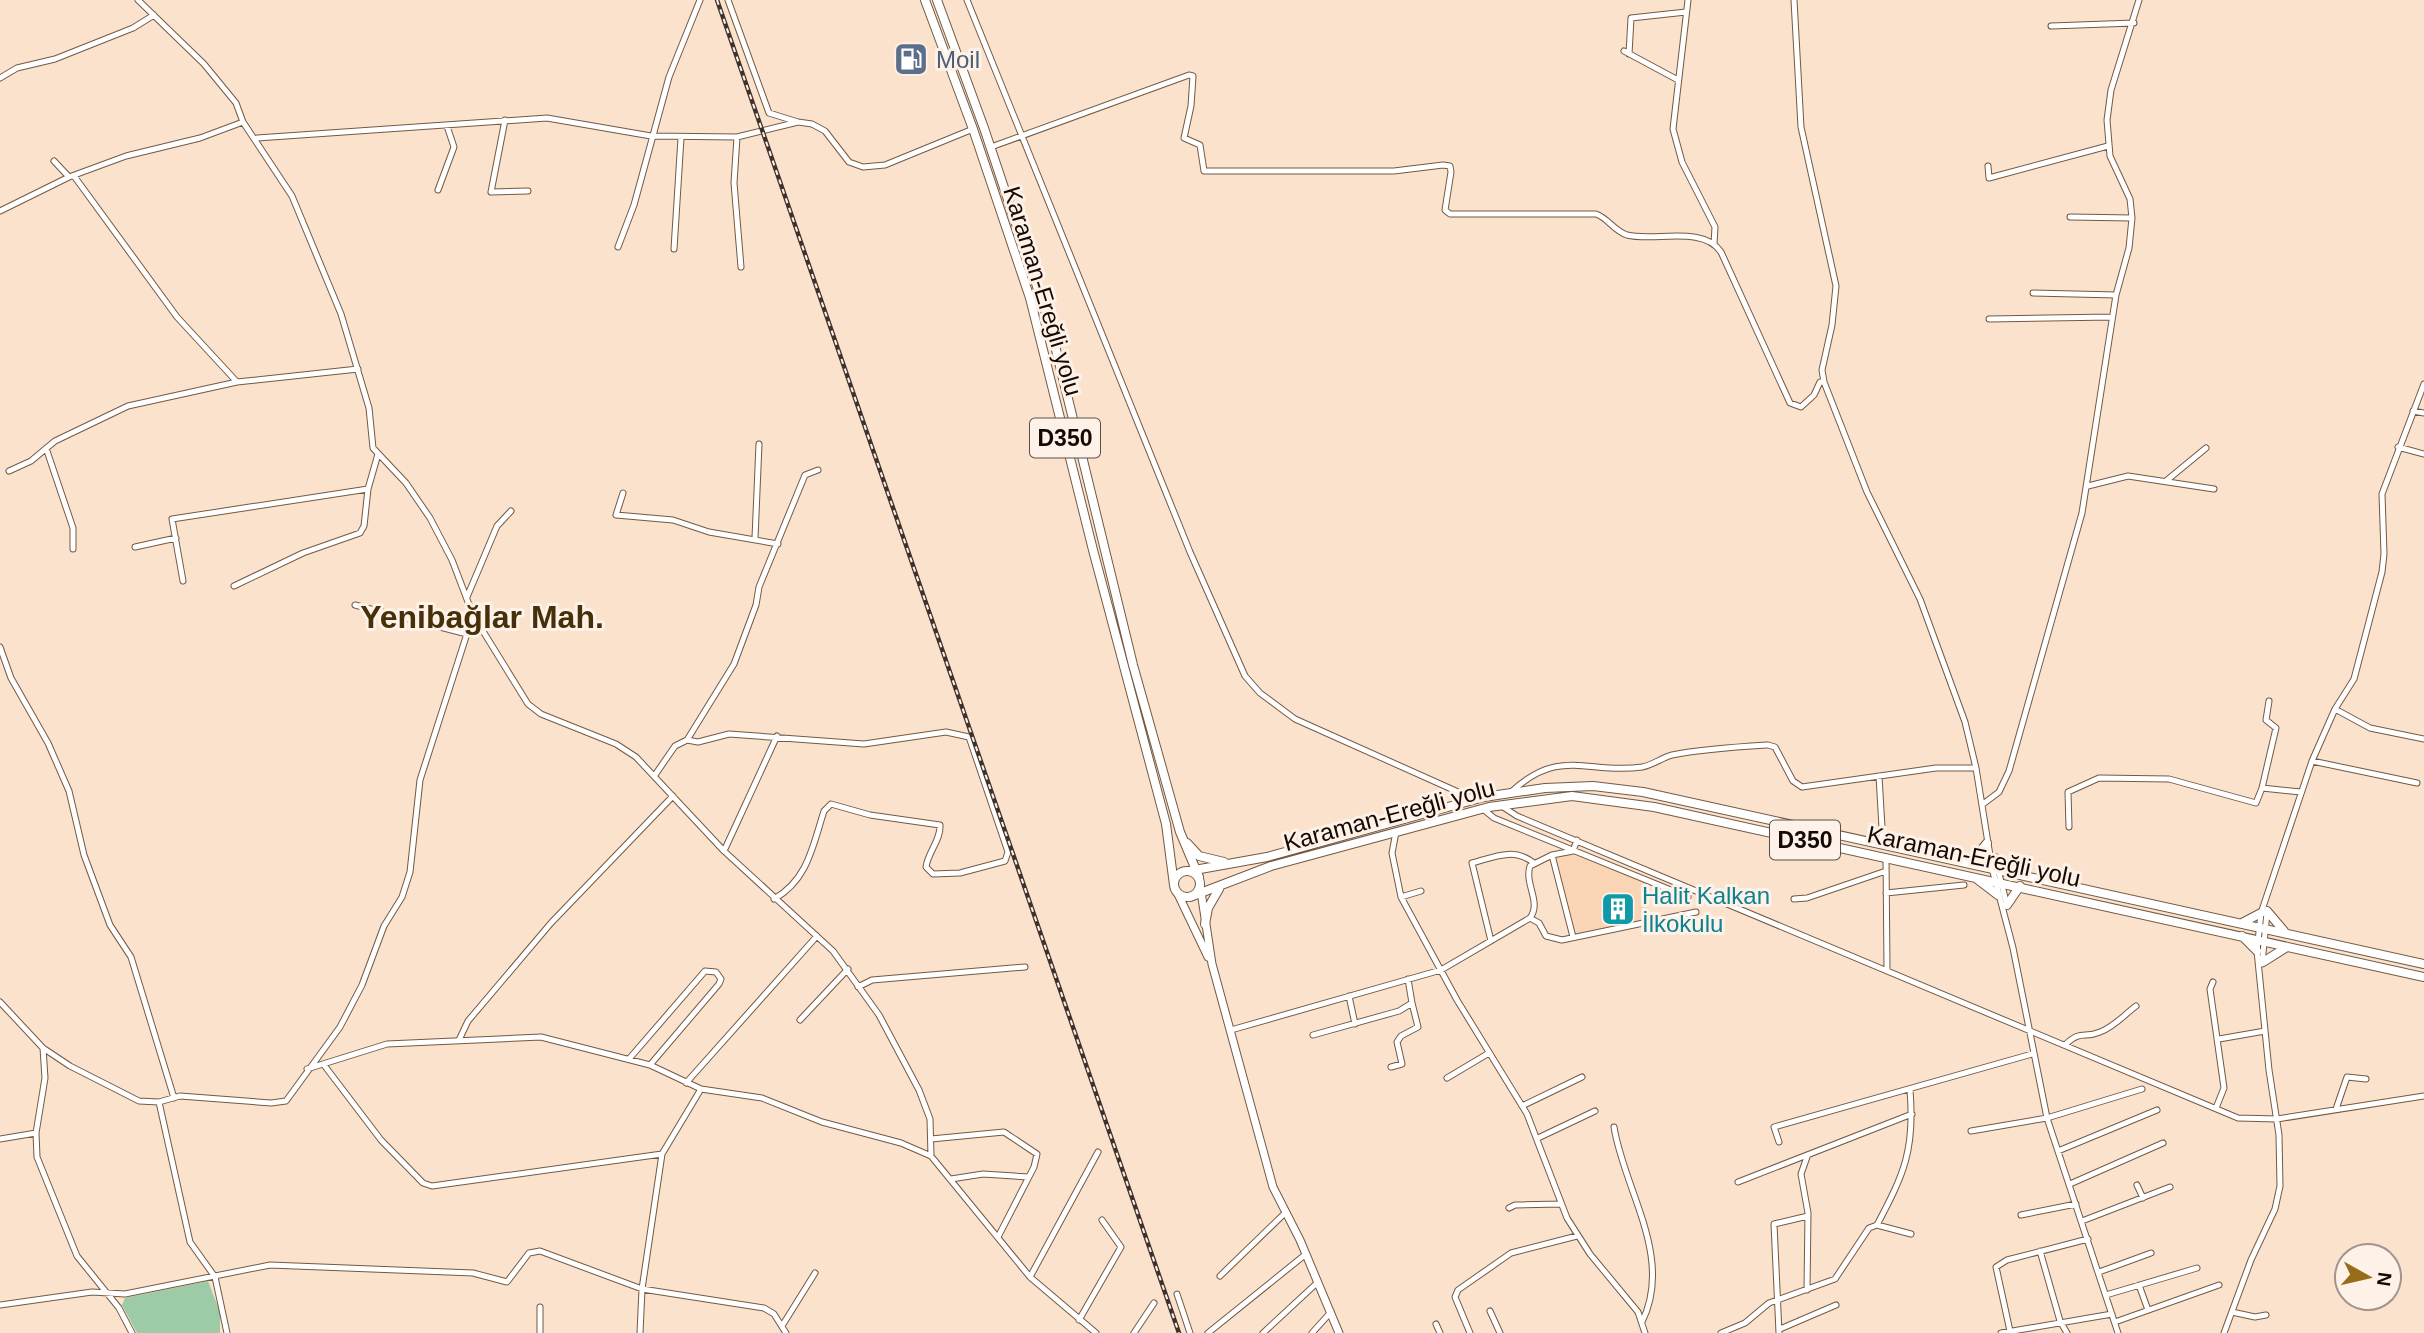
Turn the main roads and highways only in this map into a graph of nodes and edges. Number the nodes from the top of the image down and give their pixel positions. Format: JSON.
{"nodes":[{"id":1,"x":925,"y":0,"type":"edge"},
{"id":2,"x":937,"y":0,"type":"edge"},
{"id":3,"x":1180,"y":832,"type":"junction"},
{"id":4,"x":1987,"y":843,"type":"road end"},
{"id":5,"x":1995,"y":858,"type":"road end"},
{"id":6,"x":1956,"y":861,"type":"junction"},
{"id":7,"x":1244,"y":862,"type":"junction"},
{"id":8,"x":1969,"y":874,"type":"junction"},
{"id":9,"x":2019,"y":875,"type":"junction"},
{"id":10,"x":1196,"y":876,"type":"junction"},
{"id":11,"x":1228,"y":882,"type":"junction"},
{"id":12,"x":2020,"y":886,"type":"junction"},
{"id":13,"x":1175,"y":888,"type":"junction"},
{"id":14,"x":1201,"y":895,"type":"junction"},
{"id":15,"x":1998,"y":895,"type":"road end"},
{"id":16,"x":1191,"y":897,"type":"junction"},
{"id":17,"x":2006,"y":910,"type":"road end"},
{"id":18,"x":2242,"y":923,"type":"junction"},
{"id":19,"x":1205,"y":924,"type":"junction"},
{"id":20,"x":2286,"y":933,"type":"junction"},
{"id":21,"x":2242,"y":936,"type":"junction"},
{"id":22,"x":2288,"y":946,"type":"junction"},
{"id":23,"x":2257,"y":951,"type":"road end"},
{"id":24,"x":1212,"y":964,"type":"junction"},
{"id":25,"x":2424,"y":964,"type":"edge"},
{"id":26,"x":2261,"y":966,"type":"road end"},
{"id":27,"x":2424,"y":976,"type":"edge"},
{"id":28,"x":1339,"y":1333,"type":"edge"}],
"edges":[{"from":1,"to":13,"type":"highway","name":"Karaman-Ereğli yolu","number":"D350"},
{"from":2,"to":3,"type":"highway","name":"Karaman-Ereğli yolu","number":"D350"},
{"from":3,"to":7,"type":"highway","number":"D350"},
{"from":3,"to":10,"type":"highway","name":"Karaman-Ereğli yolu"},
{"from":4,"to":6,"type":"highway"},
{"from":5,"to":9,"type":"highway"},
{"from":6,"to":7,"type":"highway","name":"Karaman-Ereğli yolu","number":"D350"},
{"from":6,"to":9,"type":"highway","name":"Karaman-Ereğli yolu","number":"D350"},
{"from":7,"to":10,"type":"highway"},
{"from":8,"to":11,"type":"highway","name":"Karaman-Ereğli yolu","number":"D350"},
{"from":8,"to":12,"type":"highway","name":"Karaman-Ereğli yolu","number":"D350"},
{"from":8,"to":15,"type":"highway"},
{"from":9,"to":18,"type":"highway","name":"Karaman-Ereğli yolu","number":"D350"},
{"from":10,"to":13,"type":"highway"},
{"from":10,"to":14,"type":"main road"},
{"from":10,"to":16,"type":"highway"},
{"from":11,"to":14,"type":"highway","name":"Karaman-Ereğli yolu","number":"D350"},
{"from":11,"to":19,"type":"highway"},
{"from":12,"to":17,"type":"highway"},
{"from":12,"to":21,"type":"highway","name":"Karaman-Ereğli yolu","number":"D350"},
{"from":13,"to":16,"type":"highway"},
{"from":13,"to":24,"type":"main road"},
{"from":14,"to":16,"type":"highway","name":"Karaman-Ereğli yolu","number":"D350"},
{"from":14,"to":19,"type":"main road"},
{"from":18,"to":20,"type":"highway","name":"Karaman-Ereğli yolu","number":"D350"},
{"from":18,"to":20,"type":"highway"},
{"from":19,"to":24,"type":"main road"},
{"from":20,"to":25,"type":"highway","name":"Karaman-Ereğli yolu","number":"D350"},
{"from":21,"to":22,"type":"highway","name":"Karaman-Ereğli yolu","number":"D350"},
{"from":21,"to":23,"type":"highway"},
{"from":22,"to":26,"type":"highway"},
{"from":22,"to":27,"type":"highway","name":"Karaman-Ereğli yolu","number":"D350"},
{"from":24,"to":28,"type":"main road"}]}
